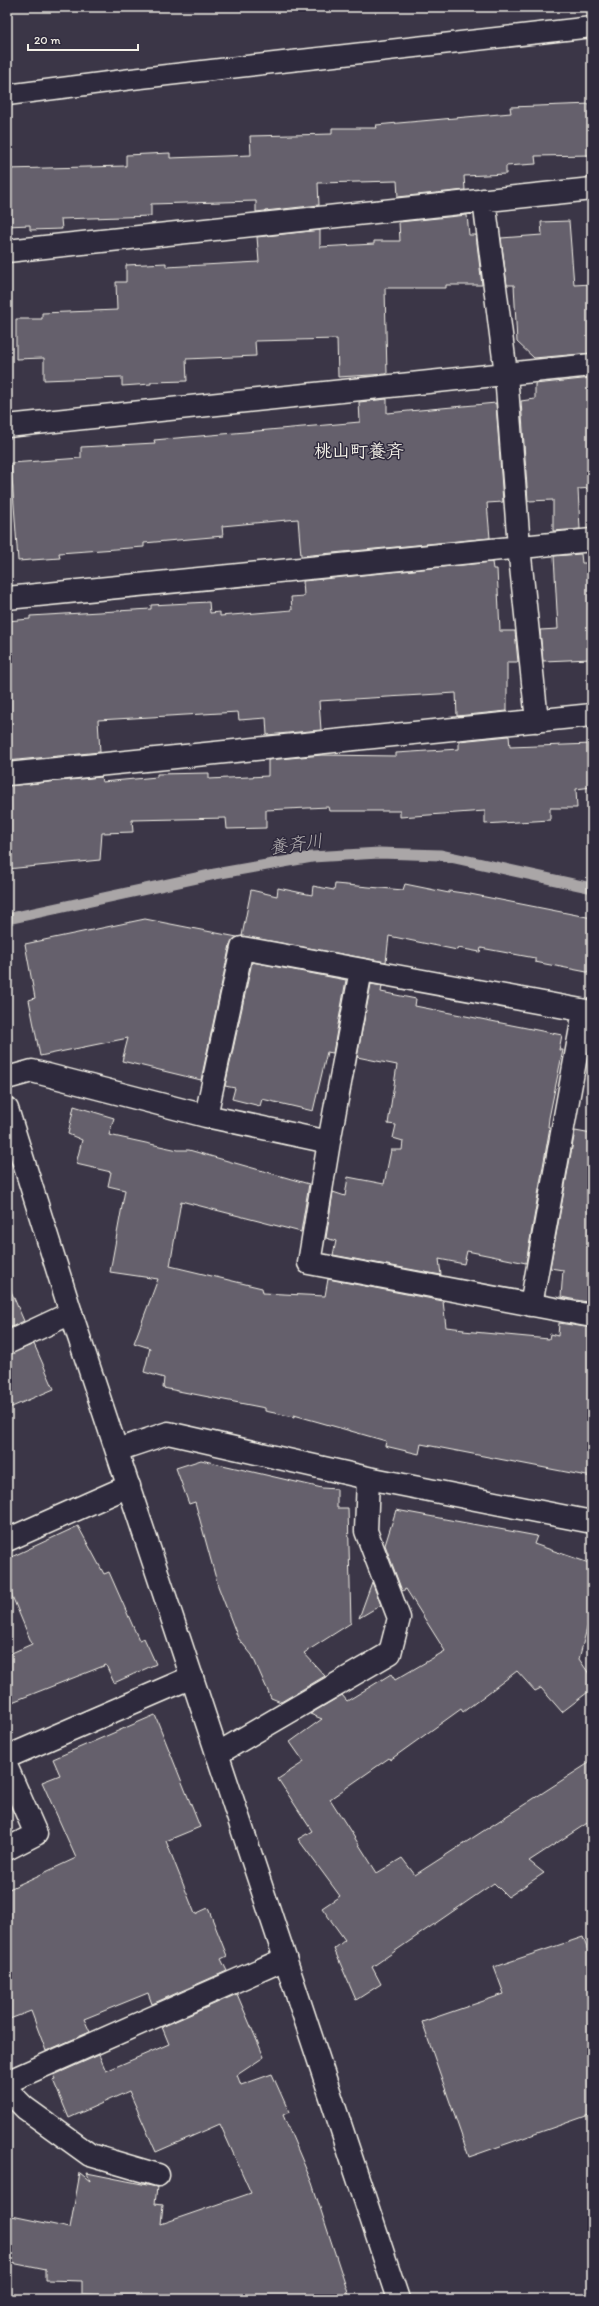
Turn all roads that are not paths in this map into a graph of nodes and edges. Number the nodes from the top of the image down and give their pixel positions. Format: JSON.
{"nodes":[{"id":1,"x":592,"y":27,"type":"edge"},
{"id":2,"x":7,"y":95,"type":"edge"},
{"id":3,"x":592,"y":189,"type":"edge"},
{"id":4,"x":484,"y":200,"type":"junction"},
{"id":5,"x":7,"y":251,"type":"edge"},
{"id":6,"x":592,"y":365,"type":"edge"},
{"id":7,"x":506,"y":374,"type":"junction"},
{"id":8,"x":7,"y":426,"type":"edge"},
{"id":9,"x":592,"y":540,"type":"edge"},
{"id":10,"x":519,"y":547,"type":"junction"},
{"id":11,"x":7,"y":598,"type":"edge"},
{"id":12,"x":592,"y":715,"type":"edge"},
{"id":13,"x":537,"y":721,"type":"junction"},
{"id":14,"x":7,"y":774,"type":"edge"},
{"id":15,"x":361,"y":970,"type":"junction"},
{"id":16,"x":588,"y":1011,"type":"edge"},
{"id":17,"x":7,"y":1078,"type":"edge"},
{"id":18,"x":7,"y":1109,"type":"edge"},
{"id":19,"x":206,"y":1116,"type":"junction"},
{"id":20,"x":329,"y":1142,"type":"junction"},
{"id":21,"x":530,"y":1305,"type":"junction"},
{"id":22,"x":71,"y":1313,"type":"junction"},
{"id":23,"x":592,"y":1316,"type":"edge"},
{"id":24,"x":7,"y":1343,"type":"edge"},
{"id":25,"x":116,"y":1450,"type":"junction"},
{"id":26,"x":368,"y":1478,"type":"junction"},
{"id":27,"x":129,"y":1486,"type":"junction"},
{"id":28,"x":592,"y":1522,"type":"edge"},
{"id":29,"x":7,"y":1540,"type":"edge"},
{"id":30,"x":192,"y":1677,"type":"junction"},
{"id":31,"x":217,"y":1754,"type":"junction"},
{"id":32,"x":7,"y":1757,"type":"edge"},
{"id":33,"x":7,"y":1768,"type":"edge"},
{"id":34,"x":7,"y":1848,"type":"edge"},
{"id":35,"x":285,"y":1959,"type":"junction"},
{"id":36,"x":7,"y":2082,"type":"edge"},
{"id":37,"x":7,"y":2090,"type":"edge"},
{"id":38,"x":158,"y":2175,"type":"dead end"},
{"id":39,"x":398,"y":2299,"type":"edge"}],
"edges":[{"from":1,"to":2,"type":"lane"},
{"from":3,"to":4,"type":"street"},
{"from":4,"to":5,"type":"street"},
{"from":4,"to":7,"type":"street"},
{"from":6,"to":7,"type":"street"},
{"from":7,"to":8,"type":"street"},
{"from":7,"to":10,"type":"street"},
{"from":9,"to":10,"type":"street"},
{"from":10,"to":11,"type":"street"},
{"from":10,"to":13,"type":"street"},
{"from":12,"to":13,"type":"street"},
{"from":13,"to":14,"type":"street"},
{"from":15,"to":16,"type":"street"},
{"from":15,"to":19,"type":"street"},
{"from":15,"to":20,"type":"street"},
{"from":16,"to":21,"type":"street"},
{"from":17,"to":19,"type":"street"},
{"from":18,"to":22,"type":"street"},
{"from":19,"to":20,"type":"street"},
{"from":20,"to":21,"type":"street"},
{"from":21,"to":23,"type":"street"},
{"from":22,"to":24,"type":"street"},
{"from":22,"to":25,"type":"street"},
{"from":25,"to":26,"type":"street"},
{"from":25,"to":27,"type":"street"},
{"from":26,"to":28,"type":"street"},
{"from":26,"to":31,"type":"street"},
{"from":27,"to":29,"type":"street"},
{"from":27,"to":30,"type":"street"},
{"from":30,"to":31,"type":"street"},
{"from":30,"to":32,"type":"street"},
{"from":31,"to":35,"type":"street"},
{"from":33,"to":34,"type":"street"},
{"from":35,"to":36,"type":"street"},
{"from":35,"to":39,"type":"street"},
{"from":37,"to":38,"type":"street"}]}
